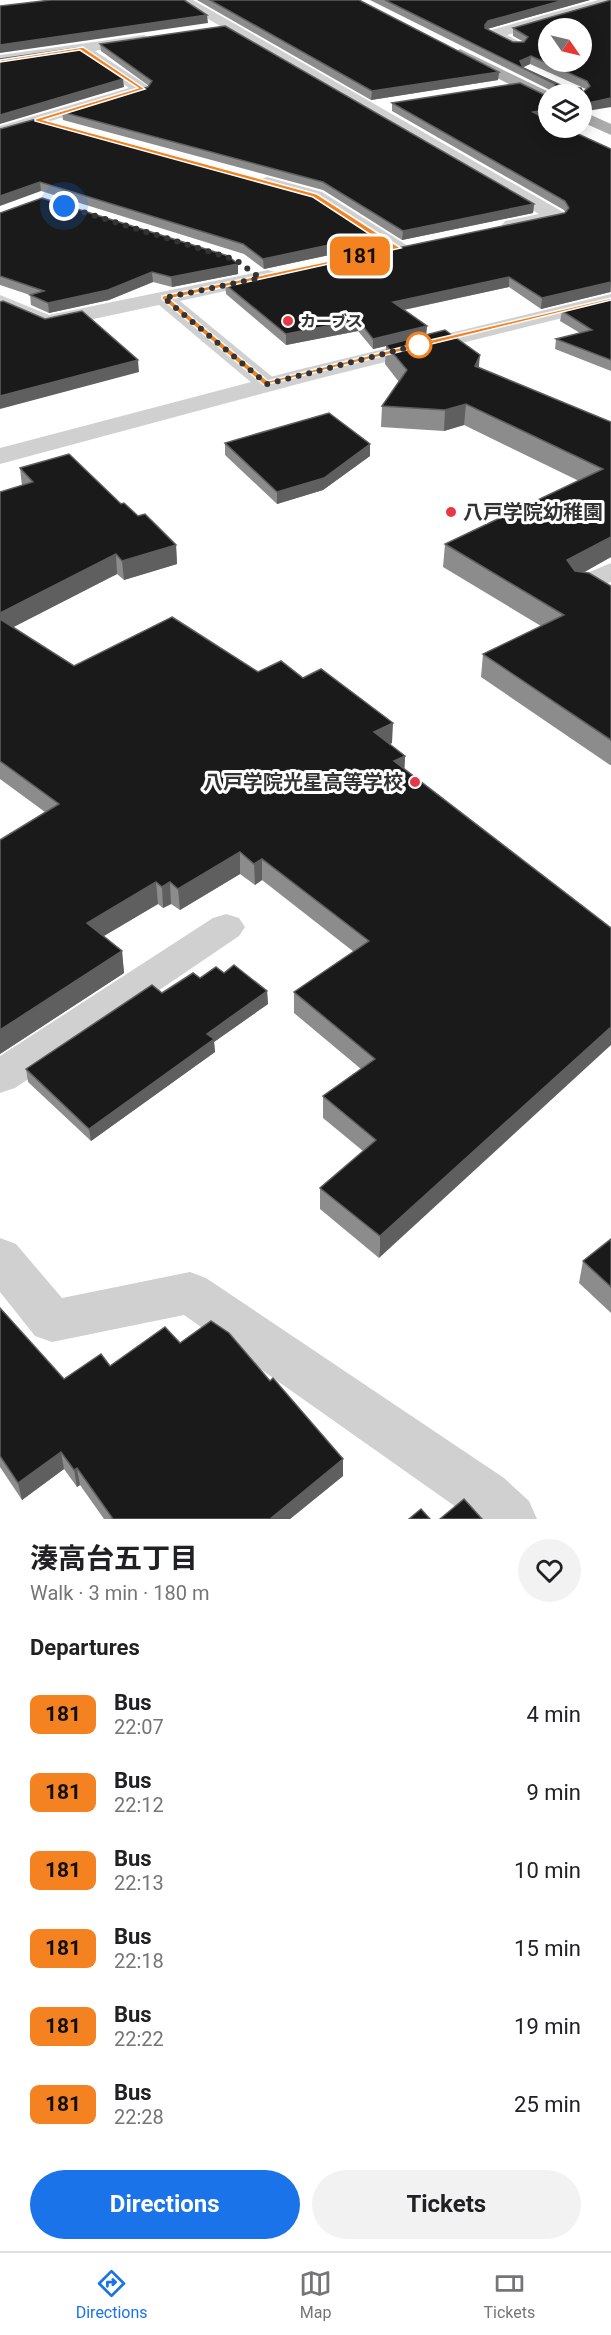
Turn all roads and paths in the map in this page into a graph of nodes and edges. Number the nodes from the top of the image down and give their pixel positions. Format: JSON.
{"nodes":[{"id":1,"x":183,"y":0,"type":"edge"},
{"id":2,"x":605,"y":0,"type":"edge"},
{"id":3,"x":228,"y":26,"type":"junction"},
{"id":4,"x":205,"y":30,"type":"edge"},
{"id":5,"x":160,"y":36,"type":"edge"},
{"id":6,"x":446,"y":47,"type":"edge"},
{"id":7,"x":81,"y":48,"type":"junction"},
{"id":8,"x":465,"y":48,"type":"junction"},
{"id":9,"x":494,"y":53,"type":"joint"},
{"id":10,"x":0,"y":60,"type":"edge"},
{"id":11,"x":520,"y":84,"type":"junction"},
{"id":12,"x":495,"y":88,"type":"edge"},
{"id":13,"x":538,"y":93,"type":"edge"},
{"id":14,"x":393,"y":104,"type":"edge"},
{"id":15,"x":371,"y":107,"type":"junction"},
{"id":16,"x":37,"y":120,"type":"junction"},
{"id":17,"x":592,"y":121,"type":"edge"},
{"id":18,"x":69,"y":129,"type":"edge"},
{"id":19,"x":611,"y":130,"type":"edge"},
{"id":20,"x":0,"y":131,"type":"edge"},
{"id":21,"x":247,"y":177,"type":"edge"},
{"id":22,"x":499,"y":227,"type":"edge"},
{"id":23,"x":420,"y":244,"type":"edge"},
{"id":24,"x":398,"y":248,"type":"junction"},
{"id":25,"x":375,"y":253,"type":"edge"},
{"id":26,"x":236,"y":260,"type":"edge"},
{"id":27,"x":283,"y":273,"type":"edge"},
{"id":28,"x":260,"y":278,"type":"junction"},
{"id":29,"x":164,"y":298,"type":"junction"},
{"id":30,"x":611,"y":300,"type":"edge"},
{"id":31,"x":0,"y":301,"type":"edge"},
{"id":32,"x":267,"y":384,"type":"junction"},
{"id":33,"x":0,"y":456,"type":"edge"},
{"id":34,"x":611,"y":571,"type":"edge"},
{"id":35,"x":583,"y":585,"type":"edge"},
{"id":36,"x":226,"y":927,"type":"dead end"},
{"id":37,"x":0,"y":1077,"type":"edge"},
{"id":38,"x":0,"y":1258,"type":"edge"},
{"id":39,"x":511,"y":1519,"type":"edge"}],
"edges":[{"from":1,"to":3,"type":"street"},
{"from":2,"to":9,"type":"street"},
{"from":3,"to":4,"type":"street"},
{"from":3,"to":15,"type":"street"},
{"from":5,"to":7,"type":"street"},
{"from":6,"to":8,"type":"main road"},
{"from":7,"to":10,"type":"street"},
{"from":7,"to":16,"type":"street"},
{"from":8,"to":9,"type":"main road"},
{"from":8,"to":11,"type":"main road"},
{"from":11,"to":12,"type":"street"},
{"from":11,"to":13,"type":"main road"},
{"from":14,"to":15,"type":"street"},
{"from":15,"to":22,"type":"street"},
{"from":16,"to":18,"type":"street"},
{"from":16,"to":20,"type":"street"},
{"from":17,"to":19,"type":"main road"},
{"from":21,"to":24,"type":"street"},
{"from":23,"to":24,"type":"street"},
{"from":24,"to":25,"type":"street"},
{"from":26,"to":28,"type":"street"},
{"from":27,"to":28,"type":"street"},
{"from":28,"to":29,"type":"street"},
{"from":29,"to":31,"type":"street"},
{"from":29,"to":32,"type":"street"},
{"from":30,"to":32,"type":"street"},
{"from":32,"to":33,"type":"street"},
{"from":34,"to":35,"type":"street"},
{"from":36,"to":37,"type":"street"},
{"from":38,"to":39,"type":"street"}]}
